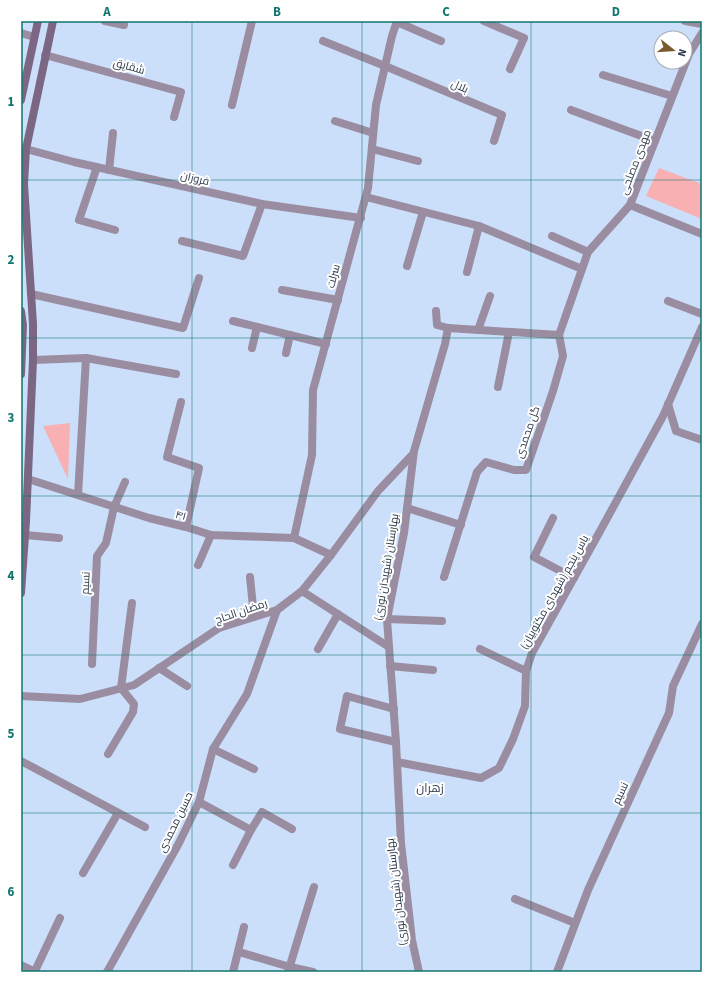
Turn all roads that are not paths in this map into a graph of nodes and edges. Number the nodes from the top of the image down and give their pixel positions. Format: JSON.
{"nodes":[{"id":1,"x":38,"y":21,"type":"edge"},
{"id":2,"x":53,"y":21,"type":"edge"},
{"id":3,"x":106,"y":21,"type":"edge"},
{"id":4,"x":252,"y":21,"type":"edge"},
{"id":5,"x":484,"y":21,"type":"edge"},
{"id":6,"x":685,"y":21,"type":"edge"},
{"id":7,"x":397,"y":22,"type":"edge"},
{"id":8,"x":702,"y":24,"type":"edge"},
{"id":9,"x":124,"y":25,"type":"dead end"},
{"id":10,"x":21,"y":33,"type":"edge"},
{"id":11,"x":702,"y":33,"type":"edge"},
{"id":12,"x":34,"y":37,"type":"junction"},
{"id":13,"x":323,"y":41,"type":"dead end"},
{"id":14,"x":441,"y":41,"type":"dead end"},
{"id":15,"x":45,"y":55,"type":"junction"},
{"id":16,"x":385,"y":66,"type":"junction"},
{"id":17,"x":510,"y":69,"type":"dead end"},
{"id":18,"x":602,"y":75,"type":"dead end"},
{"id":19,"x":672,"y":96,"type":"junction"},
{"id":20,"x":21,"y":100,"type":"edge"},
{"id":21,"x":232,"y":105,"type":"dead end"},
{"id":22,"x":572,"y":110,"type":"dead end"},
{"id":23,"x":174,"y":118,"type":"dead end"},
{"id":24,"x":335,"y":121,"type":"dead end"},
{"id":25,"x":374,"y":133,"type":"junction"},
{"id":26,"x":114,"y":134,"type":"dead end"},
{"id":27,"x":494,"y":141,"type":"dead end"},
{"id":28,"x":655,"y":141,"type":"junction"},
{"id":29,"x":26,"y":149,"type":"junction"},
{"id":30,"x":372,"y":149,"type":"junction"},
{"id":31,"x":418,"y":161,"type":"dead end"},
{"id":32,"x":97,"y":167,"type":"junction"},
{"id":33,"x":109,"y":170,"type":"junction"},
{"id":34,"x":23,"y":196,"type":"edge"},
{"id":35,"x":366,"y":197,"type":"junction"},
{"id":36,"x":262,"y":204,"type":"junction"},
{"id":37,"x":630,"y":205,"type":"junction"},
{"id":38,"x":423,"y":212,"type":"junction"},
{"id":39,"x":360,"y":218,"type":"junction"},
{"id":40,"x":24,"y":224,"type":"edge"},
{"id":41,"x":479,"y":226,"type":"junction"},
{"id":42,"x":115,"y":230,"type":"dead end"},
{"id":43,"x":702,"y":234,"type":"edge"},
{"id":44,"x":552,"y":236,"type":"dead end"},
{"id":45,"x":182,"y":241,"type":"dead end"},
{"id":46,"x":588,"y":252,"type":"junction"},
{"id":47,"x":407,"y":266,"type":"dead end"},
{"id":48,"x":582,"y":269,"type":"junction"},
{"id":49,"x":467,"y":272,"type":"dead end"},
{"id":50,"x":199,"y":278,"type":"dead end"},
{"id":51,"x":282,"y":290,"type":"dead end"},
{"id":52,"x":31,"y":294,"type":"junction"},
{"id":53,"x":490,"y":296,"type":"dead end"},
{"id":54,"x":338,"y":300,"type":"junction"},
{"id":55,"x":668,"y":301,"type":"dead end"},
{"id":56,"x":21,"y":311,"type":"edge"},
{"id":57,"x":436,"y":311,"type":"dead end"},
{"id":58,"x":702,"y":314,"type":"edge"},
{"id":59,"x":233,"y":321,"type":"dead end"},
{"id":60,"x":257,"y":327,"type":"junction"},
{"id":61,"x":702,"y":327,"type":"edge"},
{"id":62,"x":448,"y":328,"type":"junction"},
{"id":63,"x":478,"y":330,"type":"junction"},
{"id":64,"x":510,"y":332,"type":"junction"},
{"id":65,"x":290,"y":335,"type":"junction"},
{"id":66,"x":559,"y":335,"type":"junction"},
{"id":67,"x":326,"y":344,"type":"junction"},
{"id":68,"x":252,"y":348,"type":"dead end"},
{"id":69,"x":286,"y":353,"type":"dead end"},
{"id":70,"x":86,"y":358,"type":"junction"},
{"id":71,"x":33,"y":360,"type":"junction"},
{"id":72,"x":21,"y":374,"type":"edge"},
{"id":73,"x":176,"y":374,"type":"dead end"},
{"id":74,"x":498,"y":388,"type":"dead end"},
{"id":75,"x":181,"y":402,"type":"dead end"},
{"id":76,"x":668,"y":404,"type":"junction"},
{"id":77,"x":702,"y":440,"type":"edge"},
{"id":78,"x":413,"y":454,"type":"junction"},
{"id":79,"x":28,"y":479,"type":"junction"},
{"id":80,"x":125,"y":482,"type":"dead end"},
{"id":81,"x":78,"y":495,"type":"junction"},
{"id":82,"x":114,"y":507,"type":"junction"},
{"id":83,"x":407,"y":508,"type":"junction"},
{"id":84,"x":553,"y":518,"type":"dead end"},
{"id":85,"x":462,"y":525,"type":"junction"},
{"id":86,"x":186,"y":527,"type":"junction"},
{"id":87,"x":25,"y":535,"type":"junction"},
{"id":88,"x":211,"y":535,"type":"junction"},
{"id":89,"x":59,"y":538,"type":"dead end"},
{"id":90,"x":294,"y":538,"type":"junction"},
{"id":91,"x":331,"y":556,"type":"junction"},
{"id":92,"x":198,"y":565,"type":"dead end"},
{"id":93,"x":250,"y":577,"type":"dead end"},
{"id":94,"x":444,"y":578,"type":"dead end"},
{"id":95,"x":574,"y":578,"type":"junction"},
{"id":96,"x":302,"y":591,"type":"junction"},
{"id":97,"x":21,"y":593,"type":"edge"},
{"id":98,"x":132,"y":603,"type":"dead end"},
{"id":99,"x":277,"y":610,"type":"junction"},
{"id":100,"x":338,"y":614,"type":"junction"},
{"id":101,"x":254,"y":617,"type":"junction"},
{"id":102,"x":387,"y":619,"type":"junction"},
{"id":103,"x":442,"y":621,"type":"dead end"},
{"id":104,"x":702,"y":624,"type":"edge"},
{"id":105,"x":389,"y":647,"type":"junction"},
{"id":106,"x":318,"y":649,"type":"dead end"},
{"id":107,"x":480,"y":649,"type":"dead end"},
{"id":108,"x":92,"y":664,"type":"dead end"},
{"id":109,"x":390,"y":666,"type":"junction"},
{"id":110,"x":159,"y":668,"type":"junction"},
{"id":111,"x":433,"y":670,"type":"dead end"},
{"id":112,"x":526,"y":671,"type":"junction"},
{"id":113,"x":187,"y":686,"type":"dead end"},
{"id":114,"x":121,"y":688,"type":"junction"},
{"id":115,"x":21,"y":696,"type":"edge"},
{"id":116,"x":394,"y":709,"type":"junction"},
{"id":117,"x":396,"y":742,"type":"junction"},
{"id":118,"x":213,"y":749,"type":"junction"},
{"id":119,"x":108,"y":754,"type":"dead end"},
{"id":120,"x":21,"y":762,"type":"edge"},
{"id":121,"x":397,"y":762,"type":"junction"},
{"id":122,"x":254,"y":768,"type":"dead end"},
{"id":123,"x":199,"y":802,"type":"junction"},
{"id":124,"x":118,"y":813,"type":"junction"},
{"id":125,"x":145,"y":827,"type":"dead end"},
{"id":126,"x":292,"y":829,"type":"dead end"},
{"id":127,"x":251,"y":830,"type":"junction"},
{"id":128,"x":233,"y":866,"type":"dead end"},
{"id":129,"x":83,"y":873,"type":"dead end"},
{"id":130,"x":314,"y":887,"type":"dead end"},
{"id":131,"x":515,"y":899,"type":"dead end"},
{"id":132,"x":60,"y":918,"type":"dead end"},
{"id":133,"x":575,"y":923,"type":"junction"},
{"id":134,"x":244,"y":927,"type":"dead end"},
{"id":135,"x":239,"y":952,"type":"junction"},
{"id":136,"x":21,"y":965,"type":"edge"},
{"id":137,"x":289,"y":969,"type":"edge"},
{"id":138,"x":35,"y":972,"type":"edge"},
{"id":139,"x":107,"y":972,"type":"edge"},
{"id":140,"x":233,"y":972,"type":"edge"},
{"id":141,"x":312,"y":972,"type":"edge"},
{"id":142,"x":419,"y":972,"type":"edge"},
{"id":143,"x":557,"y":972,"type":"edge"}],
"edges":[{"from":1,"to":12,"type":"main road"},
{"from":2,"to":15,"type":"main road"},
{"from":3,"to":9,"type":"street"},
{"from":4,"to":21,"type":"street"},
{"from":5,"to":17,"type":"street"},
{"from":6,"to":8,"type":"street"},
{"from":7,"to":14,"type":"street"},
{"from":7,"to":16,"type":"street","name":"سرلت"},
{"from":10,"to":12,"type":"street"},
{"from":11,"to":19,"type":"street","name":"مهدی مصلحی"},
{"from":12,"to":20,"type":"main road"},
{"from":13,"to":16,"type":"street"},
{"from":15,"to":23,"type":"street","name":"شقایق"},
{"from":15,"to":29,"type":"main road"},
{"from":16,"to":25,"type":"street","name":"سرلت"},
{"from":16,"to":27,"type":"street","name":"بلال"},
{"from":18,"to":19,"type":"street"},
{"from":19,"to":28,"type":"street","name":"مهدی مصلحی"},
{"from":22,"to":28,"type":"street"},
{"from":24,"to":25,"type":"street"},
{"from":25,"to":30,"type":"street","name":"سرلت"},
{"from":26,"to":33,"type":"street"},
{"from":28,"to":37,"type":"street","name":"مهدی مصلحی"},
{"from":29,"to":32,"type":"street","name":"فروزان"},
{"from":29,"to":34,"type":"main road"},
{"from":30,"to":31,"type":"street"},
{"from":30,"to":35,"type":"street","name":"سرلت"},
{"from":32,"to":33,"type":"street","name":"فروزان"},
{"from":32,"to":42,"type":"street"},
{"from":33,"to":36,"type":"street","name":"فروزان"},
{"from":34,"to":40,"type":"main road"},
{"from":35,"to":38,"type":"street"},
{"from":35,"to":39,"type":"street","name":"سرلت"},
{"from":36,"to":39,"type":"street","name":"فروزان"},
{"from":36,"to":45,"type":"street"},
{"from":37,"to":43,"type":"street"},
{"from":37,"to":46,"type":"street","name":"مهدی مصلحی"},
{"from":38,"to":41,"type":"street"},
{"from":38,"to":47,"type":"street"},
{"from":39,"to":54,"type":"street","name":"سرلت"},
{"from":40,"to":52,"type":"main road"},
{"from":41,"to":48,"type":"street"},
{"from":41,"to":49,"type":"street"},
{"from":44,"to":46,"type":"street"},
{"from":46,"to":48,"type":"street","name":"مهدی مصلحی"},
{"from":48,"to":66,"type":"street","name":"مهدی مصلحی"},
{"from":50,"to":52,"type":"street"},
{"from":51,"to":54,"type":"street"},
{"from":52,"to":71,"type":"main road"},
{"from":53,"to":63,"type":"street"},
{"from":54,"to":67,"type":"street","name":"سرلت"},
{"from":55,"to":58,"type":"street"},
{"from":56,"to":72,"type":"main road"},
{"from":57,"to":62,"type":"street"},
{"from":59,"to":60,"type":"street"},
{"from":60,"to":65,"type":"street"},
{"from":60,"to":68,"type":"street"},
{"from":61,"to":76,"type":"street","name":"یاس پنجم (شهدای مکتوبیان)"},
{"from":62,"to":63,"type":"street"},
{"from":62,"to":78,"type":"street","name":"بهارستان (شهیدان نوری)"},
{"from":63,"to":64,"type":"street"},
{"from":64,"to":66,"type":"street"},
{"from":64,"to":74,"type":"street"},
{"from":65,"to":67,"type":"street"},
{"from":65,"to":69,"type":"street"},
{"from":66,"to":85,"type":"street","name":"گل محمدی"},
{"from":67,"to":90,"type":"street","name":"سرلت"},
{"from":70,"to":71,"type":"street"},
{"from":70,"to":73,"type":"street"},
{"from":70,"to":81,"type":"street"},
{"from":71,"to":79,"type":"main road"},
{"from":75,"to":86,"type":"street"},
{"from":76,"to":77,"type":"street"},
{"from":76,"to":95,"type":"street","name":"یاس پنجم (شهدای مکتوبیان)"},
{"from":78,"to":83,"type":"street","name":"بهارستان (شهیدان نوری)"},
{"from":78,"to":91,"type":"street","name":"رمضان الحاج"},
{"from":79,"to":81,"type":"street","name":"۴۱"},
{"from":79,"to":87,"type":"main road"},
{"from":80,"to":82,"type":"street","name":"نسیم"},
{"from":81,"to":82,"type":"street","name":"۴۱"},
{"from":82,"to":86,"type":"street","name":"۴۱"},
{"from":82,"to":108,"type":"street","name":"نسیم"},
{"from":83,"to":85,"type":"street"},
{"from":83,"to":102,"type":"street","name":"بهارستان (شهیدان نوری)"},
{"from":84,"to":95,"type":"street"},
{"from":85,"to":94,"type":"street","name":"گل محمدی"},
{"from":86,"to":88,"type":"street","name":"۴۱"},
{"from":87,"to":89,"type":"street"},
{"from":87,"to":97,"type":"main road"},
{"from":88,"to":90,"type":"street","name":"۴۱"},
{"from":88,"to":92,"type":"street"},
{"from":90,"to":91,"type":"street","name":"۴۱"},
{"from":91,"to":96,"type":"street","name":"رمضان الحاج"},
{"from":93,"to":101,"type":"street"},
{"from":95,"to":112,"type":"street","name":"یاس پنجم (شهدای مکتوبیان)"},
{"from":96,"to":99,"type":"street","name":"رمضان الحاج"},
{"from":96,"to":100,"type":"street"},
{"from":98,"to":114,"type":"street"},
{"from":99,"to":101,"type":"street","name":"رمضان الحاج"},
{"from":99,"to":118,"type":"street","name":"حسین محمدی"},
{"from":100,"to":105,"type":"street"},
{"from":100,"to":106,"type":"street"},
{"from":101,"to":110,"type":"street","name":"رمضان الحاج"},
{"from":102,"to":103,"type":"street"},
{"from":102,"to":105,"type":"street","name":"بهارستان (شهیدان نوری)"},
{"from":104,"to":133,"type":"street","name":"نسیم"},
{"from":105,"to":109,"type":"street","name":"بهارستان (شهیدان نوری)"},
{"from":107,"to":112,"type":"street"},
{"from":109,"to":111,"type":"street"},
{"from":109,"to":116,"type":"street","name":"بهارستان (شهیدان نوری)"},
{"from":110,"to":113,"type":"street"},
{"from":110,"to":114,"type":"street","name":"رمضان الحاج"},
{"from":112,"to":121,"type":"street","name":"یاس پنجم (شهدای مکتوبیان)"},
{"from":114,"to":115,"type":"street","name":"رمضان الحاج"},
{"from":114,"to":119,"type":"street"},
{"from":116,"to":117,"type":"street","name":"بهارستان (شهیدان نوری)"},
{"from":116,"to":117,"type":"street"},
{"from":117,"to":121,"type":"street","name":"بهارستان (شهیدان نوری)"},
{"from":118,"to":122,"type":"street"},
{"from":118,"to":123,"type":"street","name":"حسین محمدی"},
{"from":120,"to":124,"type":"street"},
{"from":121,"to":142,"type":"street","name":"بهارستان (شهیدان نوری)"},
{"from":123,"to":127,"type":"street"},
{"from":123,"to":139,"type":"street","name":"حسین محمدی"},
{"from":124,"to":125,"type":"street"},
{"from":124,"to":129,"type":"street"},
{"from":126,"to":127,"type":"street"},
{"from":127,"to":128,"type":"street"},
{"from":130,"to":137,"type":"street"},
{"from":131,"to":133,"type":"street"},
{"from":132,"to":138,"type":"street"},
{"from":133,"to":143,"type":"street","name":"نسیم"},
{"from":134,"to":135,"type":"street"},
{"from":135,"to":137,"type":"street"},
{"from":135,"to":140,"type":"street"},
{"from":136,"to":138,"type":"street"},
{"from":137,"to":141,"type":"street"}]}
